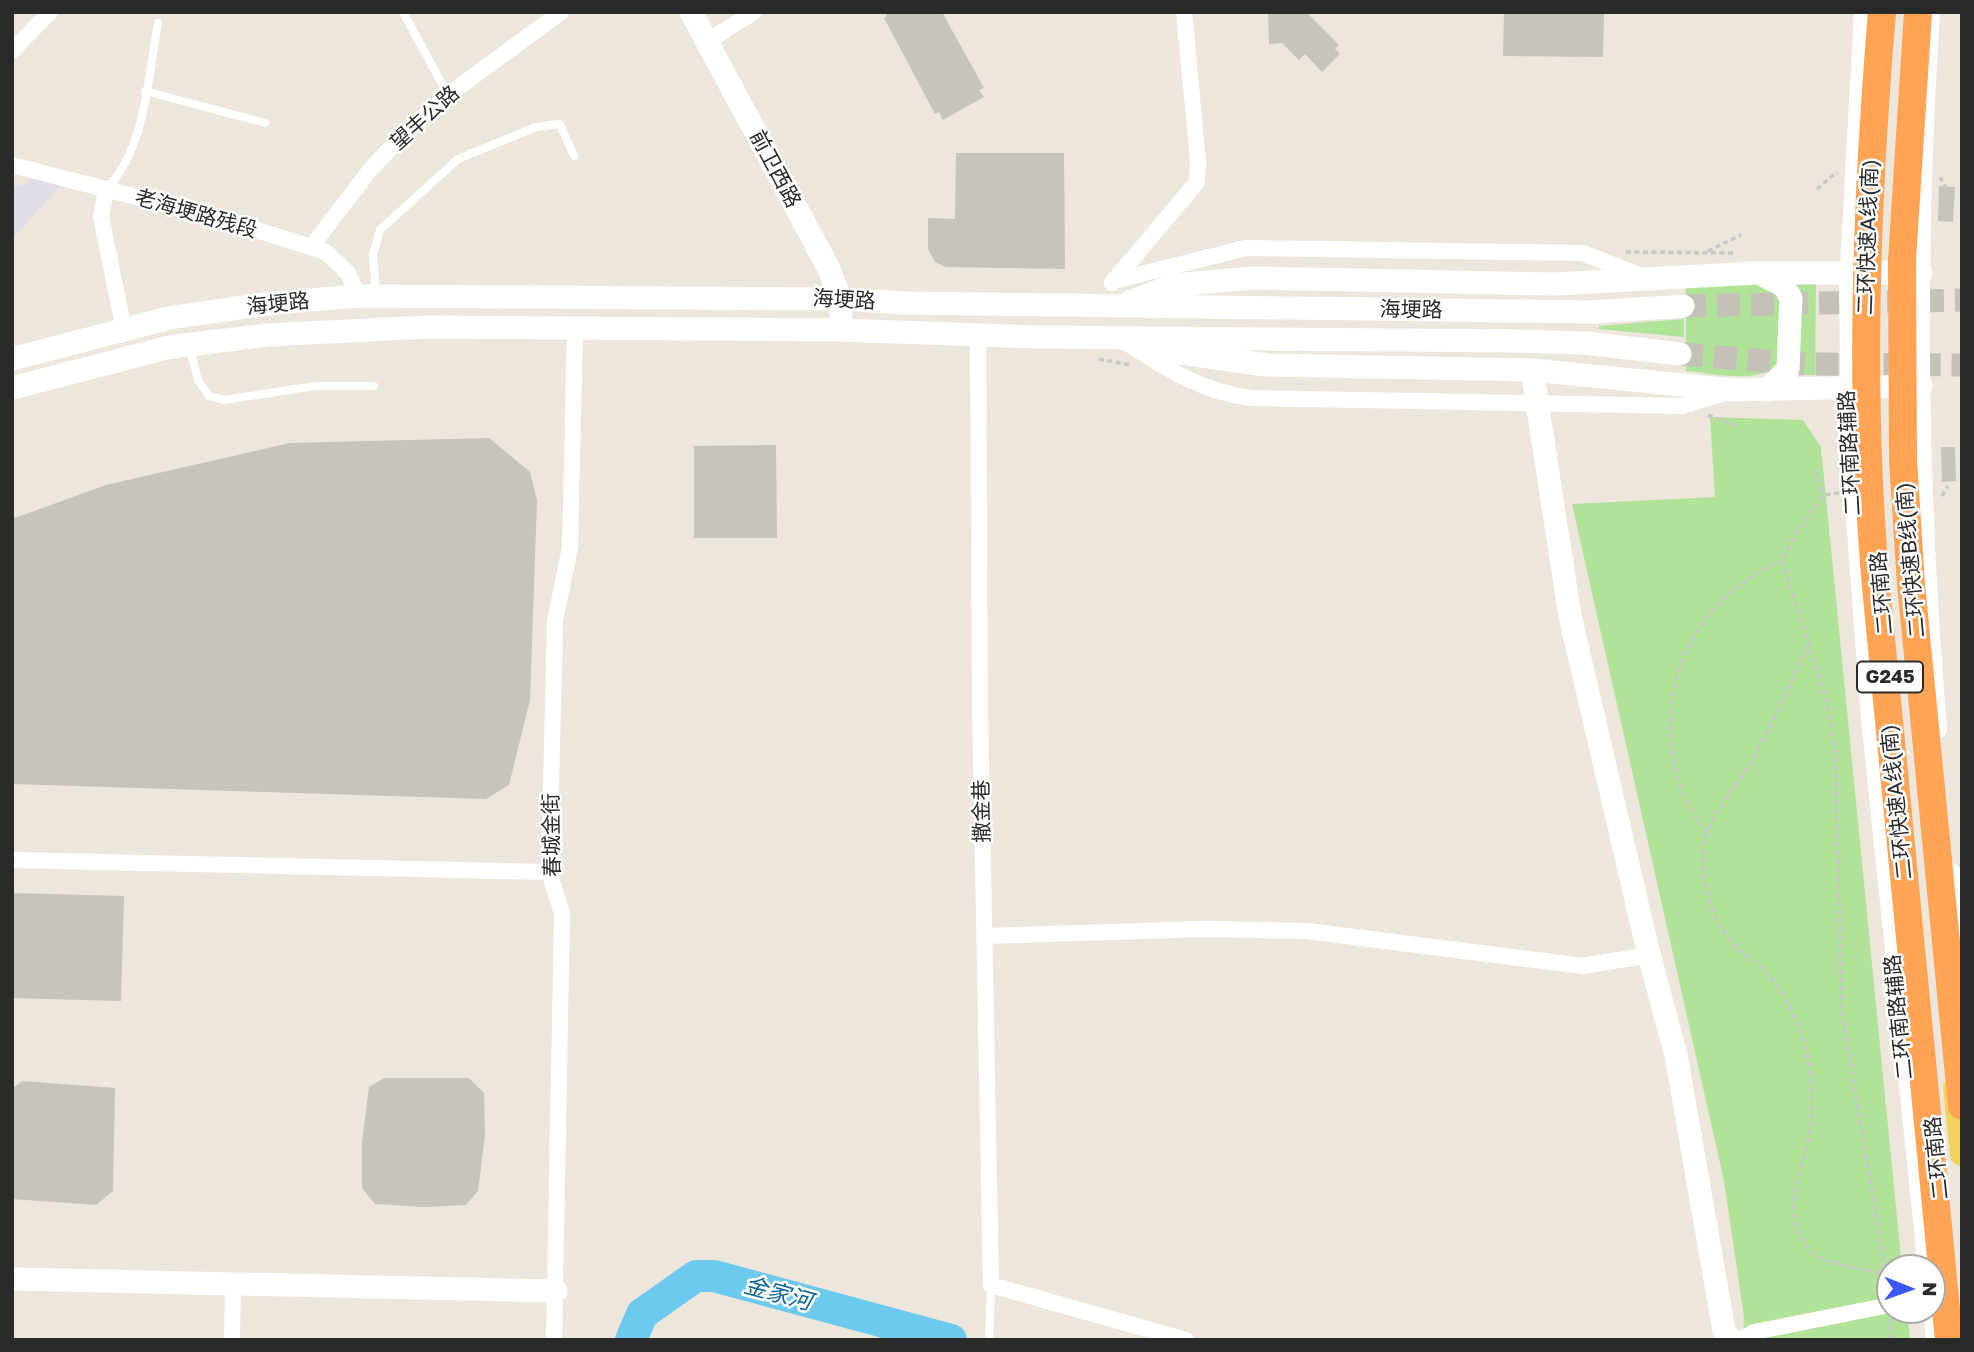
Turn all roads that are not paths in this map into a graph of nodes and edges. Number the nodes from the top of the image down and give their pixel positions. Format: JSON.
{"nodes":[{"id":1,"x":50,"y":12,"type":"edge"},
{"id":2,"x":403,"y":12,"type":"edge"},
{"id":3,"x":561,"y":12,"type":"edge"},
{"id":4,"x":691,"y":12,"type":"edge"},
{"id":5,"x":754,"y":12,"type":"edge"},
{"id":6,"x":1184,"y":12,"type":"edge"},
{"id":7,"x":1862,"y":12,"type":"edge"},
{"id":8,"x":1882,"y":12,"type":"edge"},
{"id":9,"x":1887,"y":12,"type":"edge"},
{"id":10,"x":1915,"y":12,"type":"edge"},
{"id":11,"x":1932,"y":12,"type":"edge"},
{"id":12,"x":158,"y":23,"type":"dead end"},
{"id":13,"x":706,"y":41,"type":"junction"},
{"id":14,"x":12,"y":51,"type":"edge"},
{"id":15,"x":145,"y":91,"type":"junction"},
{"id":16,"x":448,"y":95,"type":"junction"},
{"id":17,"x":265,"y":123,"type":"dead end"},
{"id":18,"x":574,"y":156,"type":"dead end"},
{"id":19,"x":12,"y":165,"type":"edge"},
{"id":20,"x":106,"y":189,"type":"junction"},
{"id":21,"x":311,"y":247,"type":"junction"},
{"id":22,"x":1757,"y":273,"type":"junction"},
{"id":23,"x":1859,"y":273,"type":"junction"},
{"id":24,"x":1896,"y":273,"type":"junction"},
{"id":25,"x":1921,"y":273,"type":"junction"},
{"id":26,"x":1652,"y":280,"type":"junction"},
{"id":27,"x":1113,"y":281,"type":"junction"},
{"id":28,"x":367,"y":296,"type":"junction"},
{"id":29,"x":841,"y":299,"type":"junction"},
{"id":30,"x":1111,"y":306,"type":"junction"},
{"id":31,"x":1683,"y":306,"type":"tunnel mouth"},
{"id":32,"x":124,"y":330,"type":"junction"},
{"id":33,"x":575,"y":330,"type":"junction"},
{"id":34,"x":841,"y":330,"type":"junction"},
{"id":35,"x":978,"y":336,"type":"junction"},
{"id":36,"x":1117,"y":337,"type":"junction"},
{"id":37,"x":189,"y":345,"type":"junction"},
{"id":38,"x":1680,"y":354,"type":"tunnel mouth"},
{"id":39,"x":12,"y":359,"type":"edge"},
{"id":40,"x":1532,"y":370,"type":"junction"},
{"id":41,"x":374,"y":386,"type":"dead end"},
{"id":42,"x":1921,"y":386,"type":"junction"},
{"id":43,"x":1896,"y":387,"type":"junction"},
{"id":44,"x":12,"y":388,"type":"edge"},
{"id":45,"x":1859,"y":388,"type":"junction"},
{"id":46,"x":1733,"y":390,"type":"junction"},
{"id":47,"x":1767,"y":390,"type":"junction"},
{"id":48,"x":1536,"y":404,"type":"junction"},
{"id":49,"x":1936,"y":837,"type":"junction"},
{"id":50,"x":12,"y":860,"type":"edge"},
{"id":51,"x":549,"y":872,"type":"junction"},
{"id":52,"x":1962,"y":931,"type":"edge"},
{"id":53,"x":984,"y":936,"type":"junction"},
{"id":54,"x":1962,"y":937,"type":"edge"},
{"id":55,"x":1649,"y":955,"type":"junction"},
{"id":56,"x":1962,"y":1106,"type":"edge"},
{"id":57,"x":1962,"y":1154,"type":"edge"},
{"id":58,"x":1925,"y":1254,"type":"edge"},
{"id":59,"x":12,"y":1279,"type":"edge"},
{"id":60,"x":233,"y":1283,"type":"junction"},
{"id":61,"x":991,"y":1285,"type":"junction"},
{"id":62,"x":555,"y":1291,"type":"junction"},
{"id":63,"x":1876,"y":1308,"type":"edge"},
{"id":64,"x":232,"y":1340,"type":"edge"},
{"id":65,"x":554,"y":1340,"type":"edge"},
{"id":66,"x":989,"y":1340,"type":"edge"},
{"id":67,"x":1186,"y":1340,"type":"edge"},
{"id":68,"x":1730,"y":1340,"type":"edge"},
{"id":69,"x":1740,"y":1340,"type":"edge"},
{"id":70,"x":1949,"y":1340,"type":"edge"},
{"id":71,"x":1954,"y":1340,"type":"edge"}],
"edges":[{"from":1,"to":14,"type":"street"},
{"from":2,"to":16,"type":"lane"},
{"from":3,"to":16,"type":"street","name":"望丰公路"},
{"from":4,"to":13,"type":"main road","name":"前卫西路"},
{"from":5,"to":13,"type":"street"},
{"from":6,"to":27,"type":"street"},
{"from":7,"to":23,"type":"street"},
{"from":8,"to":70,"type":"highway","name":"二环快速A线(南)"},
{"from":9,"to":23,"type":"main road","name":"二环南路","number":"G245"},
{"from":10,"to":24,"type":"main road","name":"二环南路","number":"G245"},
{"from":10,"to":49,"type":"highway","name":"二环快速B线(南)"},
{"from":11,"to":25,"type":"street"},
{"from":12,"to":15,"type":"lane"},
{"from":13,"to":29,"type":"main road","name":"前卫西路"},
{"from":15,"to":17,"type":"lane"},
{"from":15,"to":20,"type":"lane"},
{"from":16,"to":21,"type":"street","name":"望丰公路"},
{"from":18,"to":28,"type":"lane"},
{"from":19,"to":20,"type":"street","name":"老海埂路残段"},
{"from":20,"to":21,"type":"street","name":"老海埂路残段"},
{"from":20,"to":32,"type":"street"},
{"from":21,"to":28,"type":"street","name":"老海埂路残段"},
{"from":22,"to":23,"type":"main road"},
{"from":22,"to":26,"type":"main road"},
{"from":22,"to":47,"type":"main road"},
{"from":23,"to":24,"type":"main road"},
{"from":23,"to":45,"type":"main road","name":"二环南路","number":"G245"},
{"from":24,"to":25,"type":"main road"},
{"from":24,"to":43,"type":"main road","name":"二环南路","number":"G245"},
{"from":25,"to":42,"type":"street"},
{"from":26,"to":27,"type":"street"},
{"from":26,"to":30,"type":"main road"},
{"from":27,"to":30,"type":"street"},
{"from":28,"to":29,"type":"main road","name":"海埂路"},
{"from":28,"to":32,"type":"main road","name":"海埂路"},
{"from":29,"to":30,"type":"main road","name":"海埂路"},
{"from":29,"to":34,"type":"main road","name":"前卫西路"},
{"from":30,"to":31,"type":"main road","name":"海埂路"},
{"from":32,"to":39,"type":"main road","name":"海埂路"},
{"from":33,"to":34,"type":"main road","name":"海埂路"},
{"from":33,"to":37,"type":"main road","name":"海埂路"},
{"from":33,"to":51,"type":"street","name":"春城金街"},
{"from":34,"to":35,"type":"main road","name":"海埂路"},
{"from":35,"to":36,"type":"main road","name":"海埂路"},
{"from":35,"to":53,"type":"street","name":"撒金巷"},
{"from":36,"to":38,"type":"main road","name":"海埂路"},
{"from":36,"to":40,"type":"main road"},
{"from":36,"to":48,"type":"street"},
{"from":37,"to":41,"type":"lane"},
{"from":37,"to":44,"type":"main road","name":"海埂路"},
{"from":40,"to":46,"type":"main road"},
{"from":40,"to":48,"type":"main road"},
{"from":42,"to":43,"type":"main road"},
{"from":42,"to":52,"type":"street"},
{"from":43,"to":45,"type":"main road"},
{"from":43,"to":57,"type":"main road","name":"二环南路","number":"G245"},
{"from":45,"to":47,"type":"main road"},
{"from":45,"to":58,"type":"street","name":"二环南路辅路"},
{"from":45,"to":71,"type":"main road","name":"二环南路","number":"G245"},
{"from":46,"to":47,"type":"main road"},
{"from":46,"to":48,"type":"street"},
{"from":48,"to":55,"type":"main road"},
{"from":49,"to":54,"type":"highway"},
{"from":49,"to":56,"type":"highway","name":"二环快速B线(南)"},
{"from":50,"to":51,"type":"street"},
{"from":51,"to":62,"type":"street","name":"春城金街"},
{"from":53,"to":55,"type":"street"},
{"from":53,"to":61,"type":"street","name":"撒金巷"},
{"from":55,"to":68,"type":"main road"},
{"from":59,"to":60,"type":"main road"},
{"from":60,"to":62,"type":"main road"},
{"from":60,"to":64,"type":"street"},
{"from":61,"to":66,"type":"lane"},
{"from":61,"to":67,"type":"street"},
{"from":62,"to":65,"type":"street","name":"春城金街"},
{"from":63,"to":69,"type":"street"}]}
